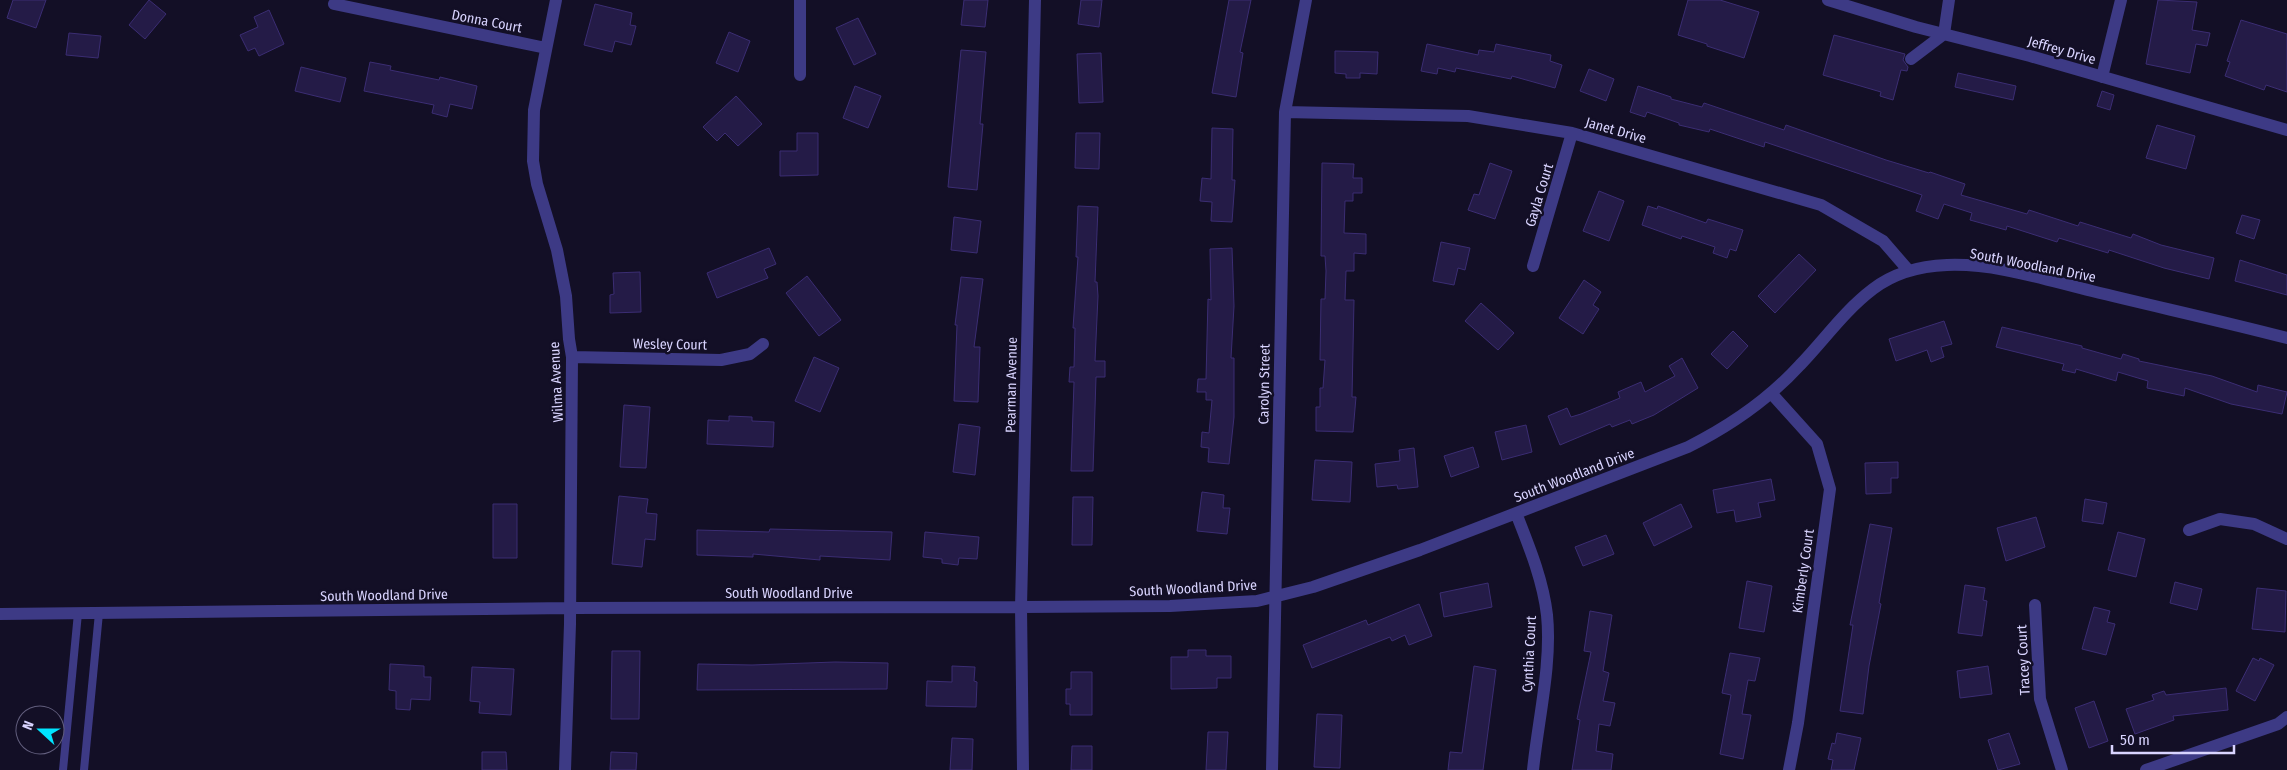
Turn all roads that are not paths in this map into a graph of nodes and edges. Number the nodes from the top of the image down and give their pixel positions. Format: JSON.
{"nodes":[{"id":1,"x":556,"y":0,"type":"edge"},
{"id":2,"x":800,"y":0,"type":"edge"},
{"id":3,"x":1035,"y":0,"type":"edge"},
{"id":4,"x":1306,"y":0,"type":"edge"},
{"id":5,"x":1828,"y":0,"type":"edge"},
{"id":6,"x":1949,"y":0,"type":"edge"},
{"id":7,"x":2121,"y":0,"type":"edge"},
{"id":8,"x":334,"y":4,"type":"dead end"},
{"id":9,"x":1944,"y":34,"type":"junction"},
{"id":10,"x":546,"y":48,"type":"junction"},
{"id":11,"x":1911,"y":59,"type":"dead end"},
{"id":12,"x":800,"y":74,"type":"dead end"},
{"id":13,"x":2102,"y":77,"type":"junction"},
{"id":14,"x":1284,"y":112,"type":"junction"},
{"id":15,"x":2287,"y":130,"type":"edge"},
{"id":16,"x":1572,"y":133,"type":"junction"},
{"id":17,"x":1533,"y":266,"type":"dead end"},
{"id":18,"x":1909,"y":271,"type":"junction"},
{"id":19,"x":2287,"y":338,"type":"edge"},
{"id":20,"x":763,"y":344,"type":"dead end"},
{"id":21,"x":572,"y":357,"type":"junction"},
{"id":22,"x":1771,"y":393,"type":"junction"},
{"id":23,"x":1516,"y":513,"type":"junction"},
{"id":24,"x":2189,"y":530,"type":"dead end"},
{"id":25,"x":2287,"y":539,"type":"edge"},
{"id":26,"x":1275,"y":597,"type":"junction"},
{"id":27,"x":2035,"y":605,"type":"dead end"},
{"id":28,"x":570,"y":608,"type":"junction"},
{"id":29,"x":1021,"y":608,"type":"junction"},
{"id":30,"x":78,"y":613,"type":"junction"},
{"id":31,"x":99,"y":613,"type":"junction"},
{"id":32,"x":0,"y":614,"type":"edge"},
{"id":33,"x":2287,"y":717,"type":"edge"},
{"id":34,"x":63,"y":770,"type":"edge"},
{"id":35,"x":84,"y":770,"type":"edge"},
{"id":36,"x":565,"y":770,"type":"edge"},
{"id":37,"x":1023,"y":770,"type":"edge"},
{"id":38,"x":1272,"y":770,"type":"edge"},
{"id":39,"x":1533,"y":770,"type":"edge"},
{"id":40,"x":1789,"y":770,"type":"edge"},
{"id":41,"x":2062,"y":770,"type":"edge"},
{"id":42,"x":2146,"y":770,"type":"edge"}],
"edges":[{"from":1,"to":10,"type":"street","name":"Wilma Avenue"},
{"from":2,"to":12,"type":"street"},
{"from":3,"to":29,"type":"street","name":"Pearman Avenue"},
{"from":4,"to":14,"type":"street","name":"Carolyn Street"},
{"from":5,"to":9,"type":"street","name":"Jeffrey Drive"},
{"from":6,"to":9,"type":"street"},
{"from":7,"to":13,"type":"street"},
{"from":8,"to":10,"type":"street","name":"Donna Court"},
{"from":9,"to":11,"type":"street"},
{"from":9,"to":13,"type":"street","name":"Jeffrey Drive"},
{"from":10,"to":21,"type":"street","name":"Wilma Avenue"},
{"from":13,"to":15,"type":"street","name":"Jeffrey Drive"},
{"from":14,"to":16,"type":"street","name":"Janet Drive"},
{"from":14,"to":26,"type":"street","name":"Carolyn Street"},
{"from":16,"to":17,"type":"street","name":"Gayla Court"},
{"from":16,"to":18,"type":"street","name":"Janet Drive"},
{"from":18,"to":19,"type":"street","name":"South Woodland Drive"},
{"from":18,"to":22,"type":"street","name":"South Woodland Drive"},
{"from":20,"to":21,"type":"street","name":"Wesley Court"},
{"from":21,"to":28,"type":"street","name":"Wilma Avenue"},
{"from":22,"to":23,"type":"street","name":"South Woodland Drive"},
{"from":22,"to":40,"type":"street","name":"Kimberly Court"},
{"from":23,"to":26,"type":"street","name":"South Woodland Drive"},
{"from":23,"to":39,"type":"street","name":"Cynthia Court"},
{"from":24,"to":25,"type":"street"},
{"from":26,"to":29,"type":"street","name":"South Woodland Drive"},
{"from":26,"to":38,"type":"street","name":"Carolyn Street"},
{"from":27,"to":41,"type":"street","name":"Tracey Court"},
{"from":28,"to":29,"type":"street","name":"South Woodland Drive"},
{"from":28,"to":31,"type":"street","name":"South Woodland Drive"},
{"from":28,"to":36,"type":"street","name":"Wilma Avenue"},
{"from":29,"to":37,"type":"street","name":"Pearman Avenue"},
{"from":30,"to":31,"type":"street","name":"South Woodland Drive"},
{"from":30,"to":32,"type":"street","name":"South Woodland Drive"},
{"from":30,"to":34,"type":"lane"},
{"from":31,"to":35,"type":"lane"},
{"from":33,"to":42,"type":"street"}]}
